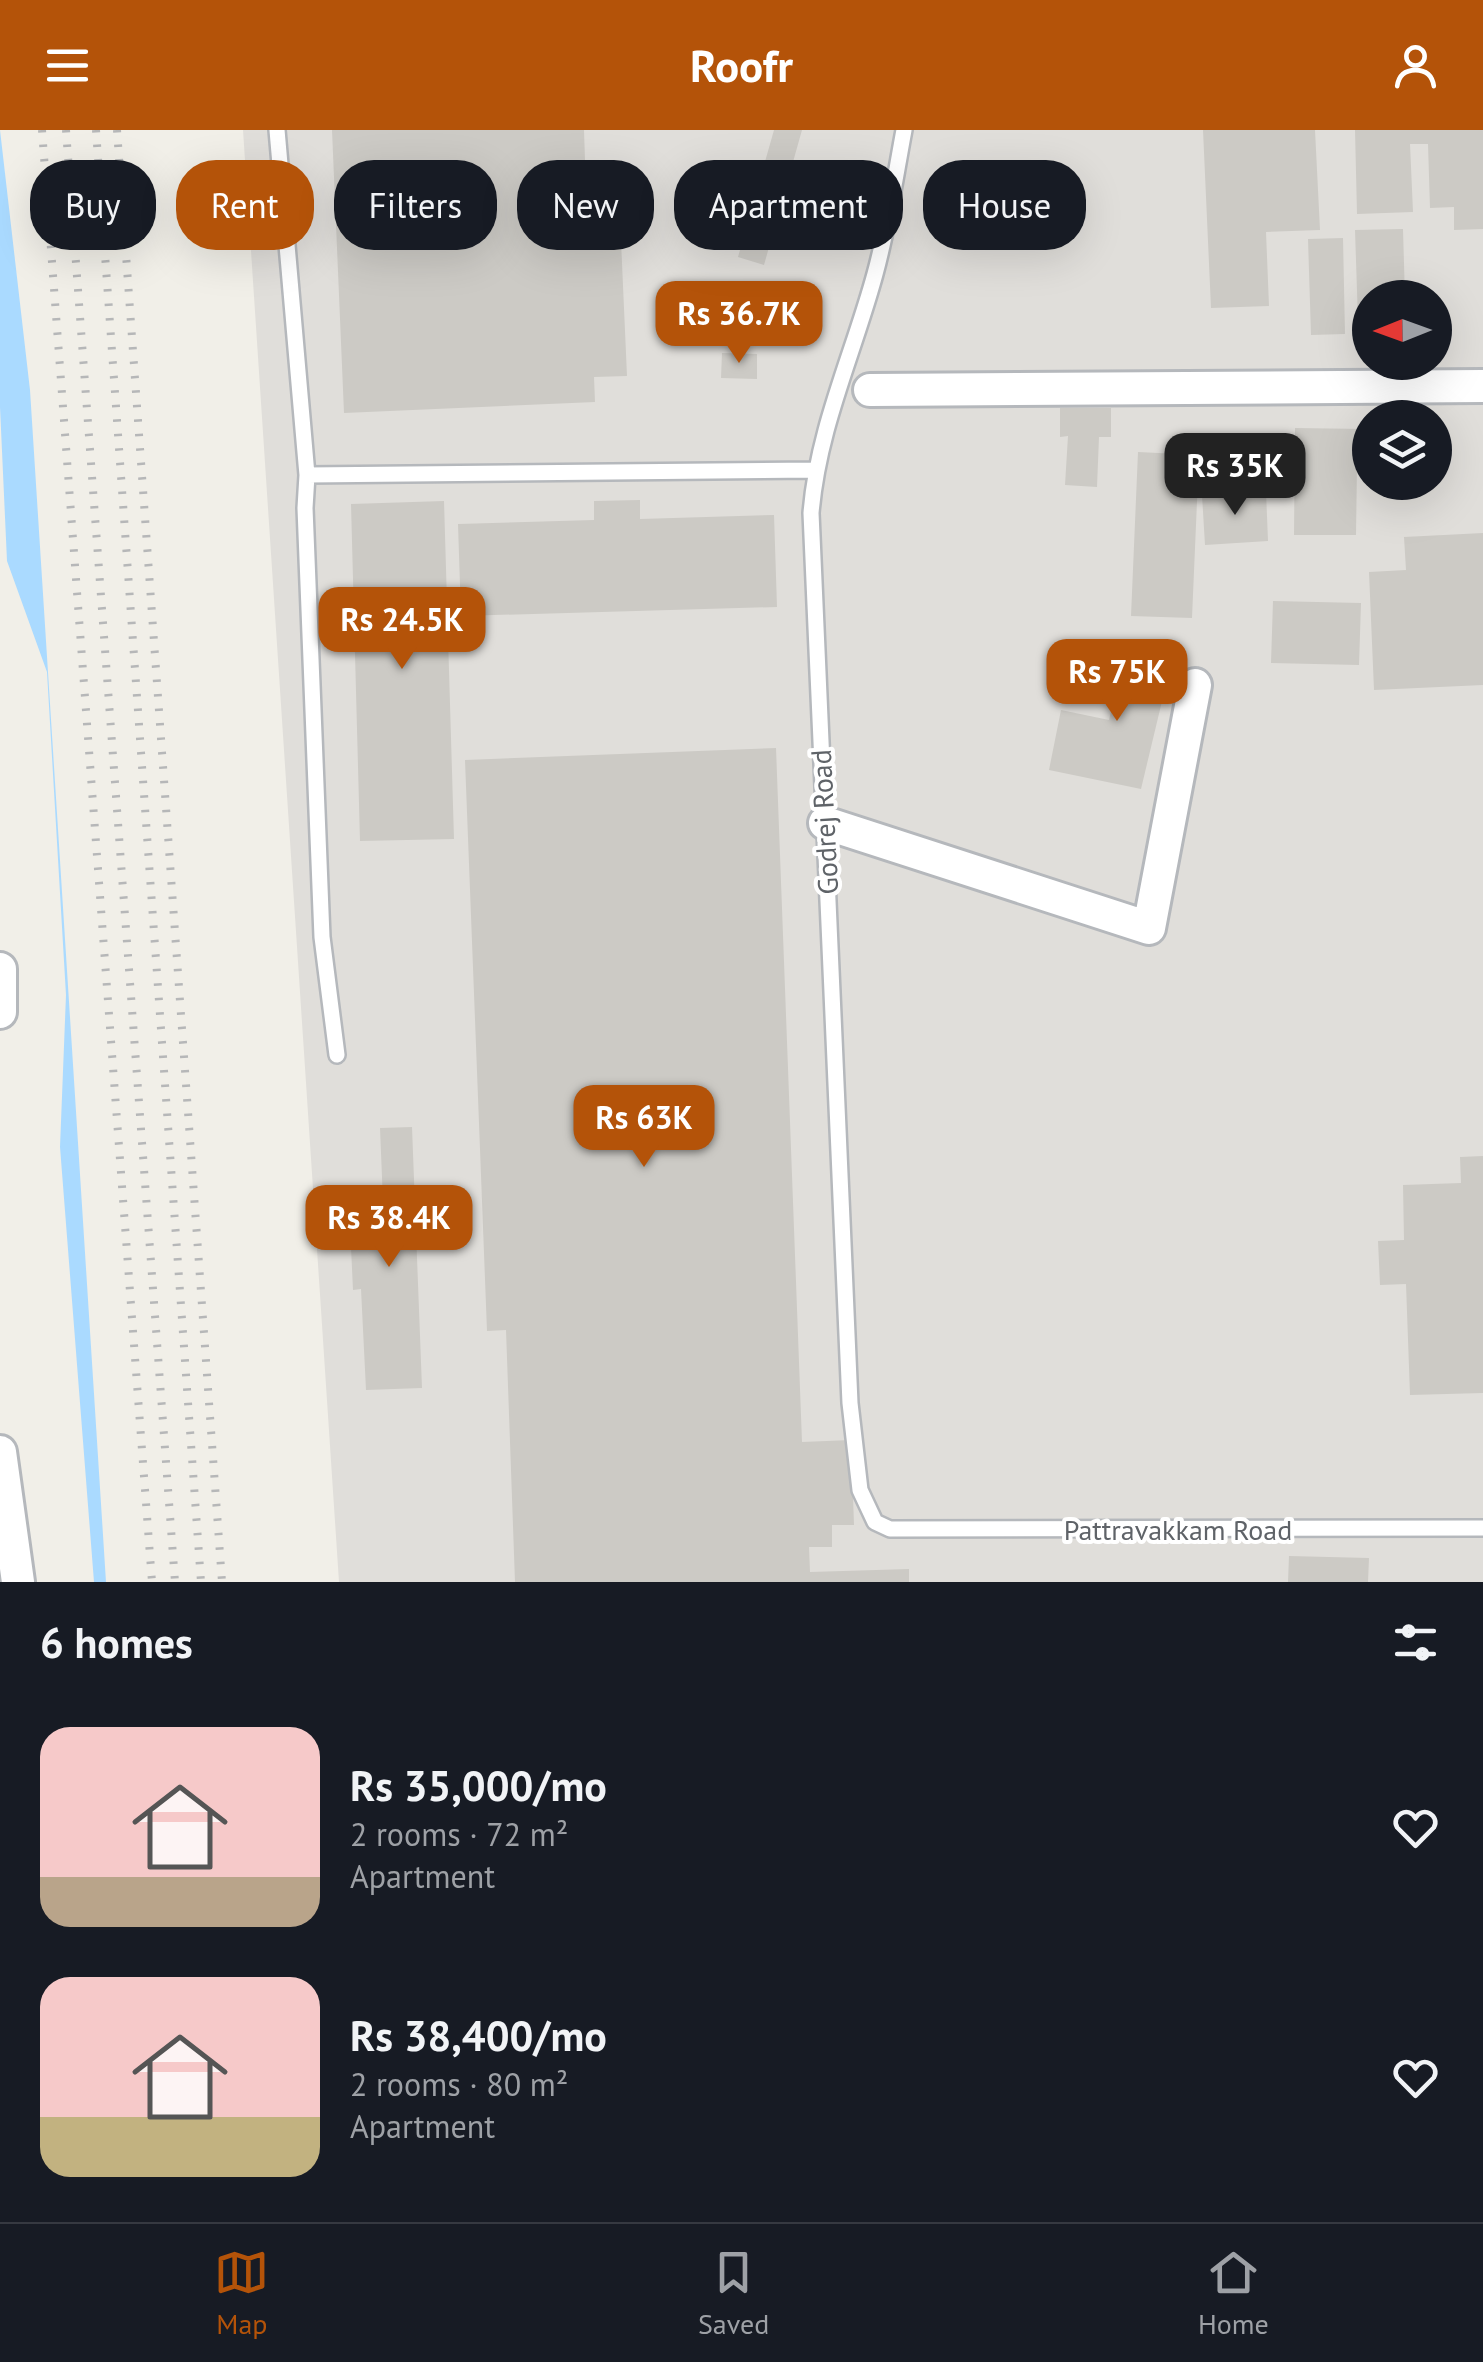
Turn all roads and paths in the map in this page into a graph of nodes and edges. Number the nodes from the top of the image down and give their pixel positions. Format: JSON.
{"nodes":[{"id":1,"x":277,"y":130,"type":"edge"},
{"id":2,"x":904,"y":130,"type":"edge"},
{"id":3,"x":1483,"y":386,"type":"edge"},
{"id":4,"x":870,"y":390,"type":"joint"},
{"id":5,"x":835,"y":391,"type":"junction"},
{"id":6,"x":814,"y":470,"type":"junction"},
{"id":7,"x":307,"y":474,"type":"junction"},
{"id":8,"x":1195,"y":685,"type":"dead end"},
{"id":9,"x":824,"y":823,"type":"junction"},
{"id":10,"x":0,"y":969,"type":"edge"},
{"id":11,"x":0,"y":1012,"type":"edge"},
{"id":12,"x":337,"y":1055,"type":"dead end"},
{"id":13,"x":0,"y":1452,"type":"edge"},
{"id":14,"x":875,"y":1522,"type":"joint"},
{"id":15,"x":1483,"y":1528,"type":"edge"},
{"id":16,"x":18,"y":1582,"type":"edge"}],
"edges":[{"from":1,"to":7,"type":"lane"},
{"from":2,"to":5,"type":"lane","name":"Godrej Road"},
{"from":3,"to":4,"type":"street"},
{"from":4,"to":5,"type":"lane"},
{"from":5,"to":6,"type":"lane","name":"Godrej Road"},
{"from":6,"to":7,"type":"lane"},
{"from":6,"to":9,"type":"lane","name":"Godrej Road"},
{"from":7,"to":12,"type":"lane"},
{"from":8,"to":9,"type":"street"},
{"from":9,"to":14,"type":"lane","name":"Godrej Road"},
{"from":10,"to":11,"type":"street"},
{"from":13,"to":16,"type":"street"},
{"from":14,"to":15,"type":"lane","name":"Pattravakkam Road"}]}
